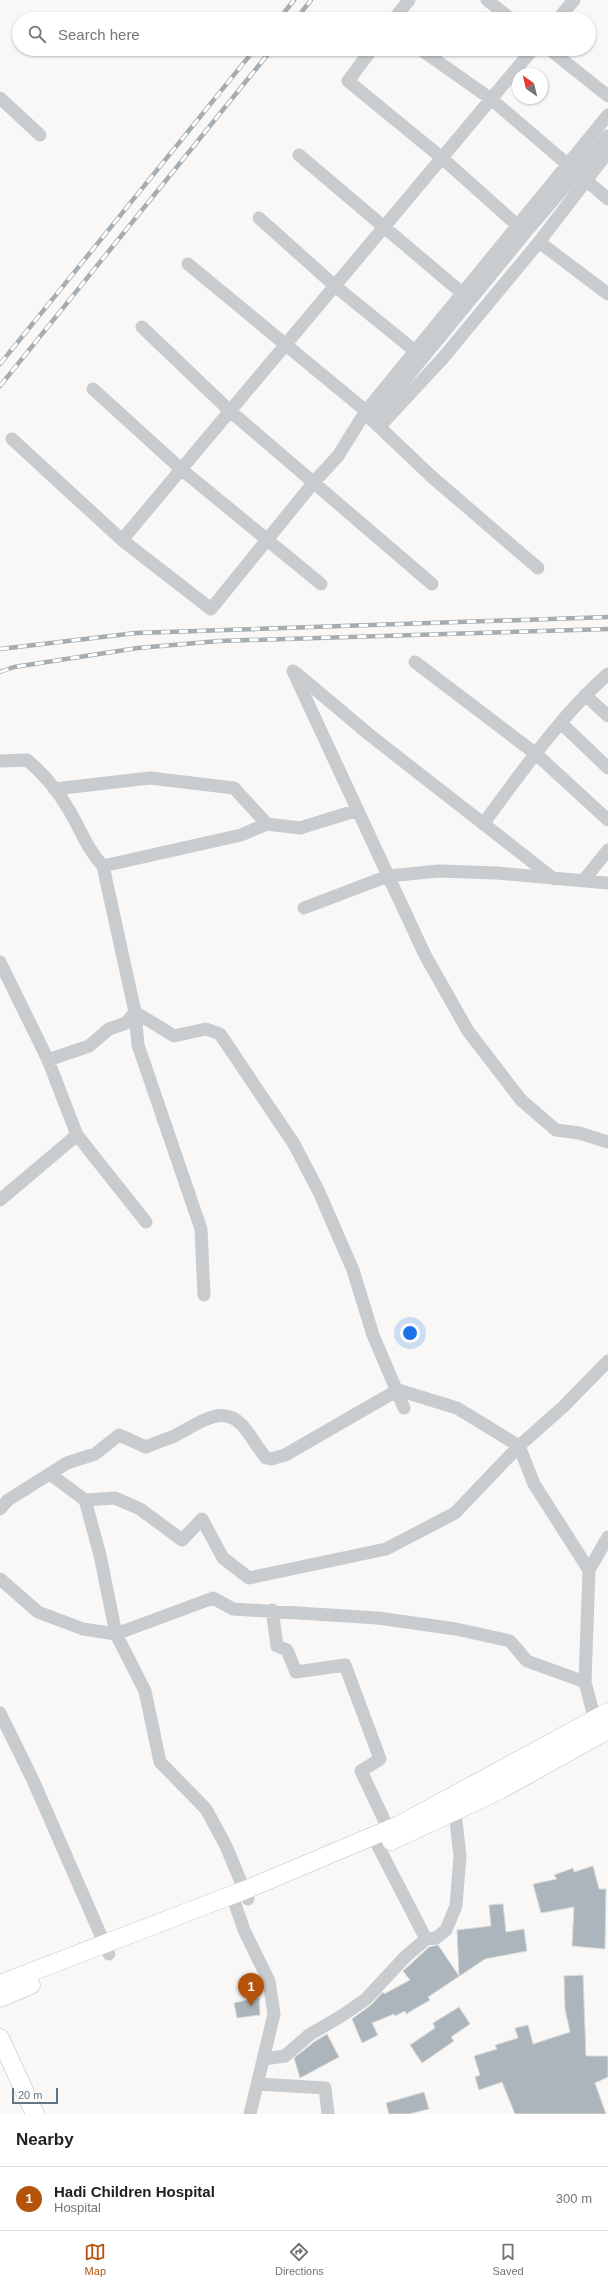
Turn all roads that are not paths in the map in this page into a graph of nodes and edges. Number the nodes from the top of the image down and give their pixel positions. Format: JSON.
{"nodes":[{"id":1,"x":409,"y":0,"type":"edge"},
{"id":2,"x":487,"y":0,"type":"edge"},
{"id":3,"x":574,"y":0,"type":"edge"},
{"id":4,"x":400,"y":12,"type":"edge"},
{"id":5,"x":502,"y":12,"type":"edge"},
{"id":6,"x":564,"y":12,"type":"edge"},
{"id":7,"x":367,"y":56,"type":"edge"},
{"id":8,"x":430,"y":56,"type":"edge"},
{"id":9,"x":527,"y":56,"type":"edge"},
{"id":10,"x":558,"y":56,"type":"edge"},
{"id":11,"x":608,"y":96,"type":"edge"},
{"id":12,"x":0,"y":98,"type":"edge"},
{"id":13,"x":492,"y":98,"type":"junction"},
{"id":14,"x":608,"y":115,"type":"edge"},
{"id":15,"x":40,"y":135,"type":"dead end"},
{"id":16,"x":608,"y":136,"type":"edge"},
{"id":17,"x":608,"y":152,"type":"edge"},
{"id":18,"x":298,"y":155,"type":"dead end"},
{"id":19,"x":442,"y":158,"type":"junction"},
{"id":20,"x":569,"y":164,"type":"junction"},
{"id":21,"x":586,"y":181,"type":"junction"},
{"id":22,"x":608,"y":199,"type":"edge"},
{"id":23,"x":258,"y":218,"type":"dead end"},
{"id":24,"x":385,"y":226,"type":"junction"},
{"id":25,"x":518,"y":226,"type":"junction"},
{"id":26,"x":539,"y":242,"type":"junction"},
{"id":27,"x":188,"y":264,"type":"dead end"},
{"id":28,"x":335,"y":286,"type":"junction"},
{"id":29,"x":462,"y":294,"type":"junction"},
{"id":30,"x":608,"y":294,"type":"edge"},
{"id":31,"x":142,"y":327,"type":"dead end"},
{"id":32,"x":286,"y":344,"type":"junction"},
{"id":33,"x":415,"y":351,"type":"junction"},
{"id":34,"x":93,"y":389,"type":"dead end"},
{"id":35,"x":230,"y":411,"type":"junction"},
{"id":36,"x":372,"y":419,"type":"junction"},
{"id":37,"x":12,"y":439,"type":"dead end"},
{"id":38,"x":181,"y":470,"type":"junction"},
{"id":39,"x":314,"y":482,"type":"junction"},
{"id":40,"x":122,"y":540,"type":"junction"},
{"id":41,"x":266,"y":541,"type":"junction"},
{"id":42,"x":538,"y":568,"type":"dead end"},
{"id":43,"x":321,"y":584,"type":"dead end"},
{"id":44,"x":432,"y":584,"type":"dead end"},
{"id":45,"x":415,"y":662,"type":"dead end"},
{"id":46,"x":608,"y":674,"type":"edge"},
{"id":47,"x":585,"y":695,"type":"junction"},
{"id":48,"x":608,"y":716,"type":"edge"},
{"id":49,"x":561,"y":723,"type":"junction"},
{"id":50,"x":536,"y":754,"type":"junction"},
{"id":51,"x":0,"y":761,"type":"edge"},
{"id":52,"x":608,"y":768,"type":"edge"},
{"id":53,"x":54,"y":788,"type":"junction"},
{"id":54,"x":358,"y":810,"type":"junction"},
{"id":55,"x":608,"y":820,"type":"edge"},
{"id":56,"x":267,"y":824,"type":"junction"},
{"id":57,"x":483,"y":824,"type":"junction"},
{"id":58,"x":608,"y":850,"type":"edge"},
{"id":59,"x":103,"y":866,"type":"junction"},
{"id":60,"x":388,"y":876,"type":"junction"},
{"id":61,"x":554,"y":879,"type":"junction"},
{"id":62,"x":583,"y":881,"type":"junction"},
{"id":63,"x":608,"y":883,"type":"edge"},
{"id":64,"x":304,"y":908,"type":"dead end"},
{"id":65,"x":0,"y":962,"type":"edge"},
{"id":66,"x":135,"y":1012,"type":"junction"},
{"id":67,"x":48,"y":1060,"type":"junction"},
{"id":68,"x":77,"y":1135,"type":"junction"},
{"id":69,"x":608,"y":1142,"type":"edge"},
{"id":70,"x":0,"y":1200,"type":"edge"},
{"id":71,"x":146,"y":1222,"type":"dead end"},
{"id":72,"x":204,"y":1295,"type":"dead end"},
{"id":73,"x":608,"y":1361,"type":"edge"},
{"id":74,"x":398,"y":1390,"type":"junction"},
{"id":75,"x":404,"y":1408,"type":"dead end"},
{"id":76,"x":519,"y":1446,"type":"junction"},
{"id":77,"x":50,"y":1474,"type":"junction"},
{"id":78,"x":85,"y":1500,"type":"junction"},
{"id":79,"x":0,"y":1509,"type":"edge"},
{"id":80,"x":608,"y":1537,"type":"edge"},
{"id":81,"x":588,"y":1570,"type":"junction"},
{"id":82,"x":0,"y":1579,"type":"edge"},
{"id":83,"x":272,"y":1610,"type":"junction"},
{"id":84,"x":116,"y":1634,"type":"junction"},
{"id":85,"x":584,"y":1682,"type":"junction"},
{"id":86,"x":0,"y":1713,"type":"edge"},
{"id":87,"x":603,"y":1725,"type":"edge"},
{"id":88,"x":455,"y":1812,"type":"junction"},
{"id":89,"x":389,"y":1830,"type":"junction"},
{"id":90,"x":378,"y":1846,"type":"junction"},
{"id":91,"x":240,"y":1897,"type":"junction"},
{"id":92,"x":426,"y":1939,"type":"junction"},
{"id":93,"x":107,"y":1949,"type":"junction"},
{"id":94,"x":0,"y":1984,"type":"edge"},
{"id":95,"x":0,"y":1998,"type":"edge"},
{"id":96,"x":0,"y":2038,"type":"edge"},
{"id":97,"x":264,"y":2059,"type":"junction"},
{"id":98,"x":258,"y":2084,"type":"junction"},
{"id":99,"x":35,"y":2114,"type":"edge"},
{"id":100,"x":250,"y":2114,"type":"edge"},
{"id":101,"x":328,"y":2114,"type":"edge"}],
"edges":[{"from":1,"to":4,"type":"street"},
{"from":2,"to":5,"type":"street"},
{"from":3,"to":6,"type":"street"},
{"from":7,"to":19,"type":"street"},
{"from":8,"to":13,"type":"street"},
{"from":9,"to":13,"type":"street"},
{"from":10,"to":11,"type":"street"},
{"from":12,"to":15,"type":"street"},
{"from":13,"to":19,"type":"street"},
{"from":13,"to":20,"type":"street"},
{"from":14,"to":20,"type":"street"},
{"from":16,"to":36,"type":"street","bridge":true},
{"from":17,"to":21,"type":"street"},
{"from":18,"to":24,"type":"street"},
{"from":19,"to":24,"type":"street"},
{"from":19,"to":25,"type":"street"},
{"from":20,"to":21,"type":"street"},
{"from":20,"to":25,"type":"street"},
{"from":21,"to":22,"type":"street"},
{"from":21,"to":26,"type":"street"},
{"from":23,"to":28,"type":"street"},
{"from":24,"to":28,"type":"street"},
{"from":24,"to":29,"type":"street"},
{"from":25,"to":29,"type":"street"},
{"from":26,"to":30,"type":"street"},
{"from":26,"to":36,"type":"street"},
{"from":27,"to":32,"type":"street"},
{"from":28,"to":32,"type":"street"},
{"from":28,"to":33,"type":"street"},
{"from":29,"to":33,"type":"street"},
{"from":31,"to":35,"type":"street"},
{"from":32,"to":35,"type":"street"},
{"from":32,"to":36,"type":"street"},
{"from":33,"to":36,"type":"street"},
{"from":34,"to":38,"type":"street"},
{"from":35,"to":38,"type":"street"},
{"from":35,"to":39,"type":"street"},
{"from":36,"to":39,"type":"street"},
{"from":36,"to":42,"type":"street"},
{"from":37,"to":40,"type":"street"},
{"from":38,"to":40,"type":"street"},
{"from":38,"to":41,"type":"street"},
{"from":39,"to":41,"type":"street"},
{"from":39,"to":44,"type":"street"},
{"from":40,"to":41,"type":"street"},
{"from":41,"to":43,"type":"street"},
{"from":45,"to":50,"type":"street"},
{"from":46,"to":47,"type":"street"},
{"from":47,"to":48,"type":"street"},
{"from":47,"to":49,"type":"street"},
{"from":49,"to":50,"type":"street"},
{"from":49,"to":52,"type":"street"},
{"from":50,"to":55,"type":"street"},
{"from":50,"to":57,"type":"street"},
{"from":51,"to":53,"type":"street"},
{"from":53,"to":56,"type":"street"},
{"from":53,"to":59,"type":"street"},
{"from":54,"to":56,"type":"street"},
{"from":54,"to":57,"type":"street"},
{"from":54,"to":60,"type":"street"},
{"from":56,"to":59,"type":"street"},
{"from":57,"to":61,"type":"street"},
{"from":58,"to":62,"type":"street"},
{"from":59,"to":66,"type":"street"},
{"from":60,"to":61,"type":"street"},
{"from":60,"to":64,"type":"street"},
{"from":60,"to":69,"type":"street"},
{"from":61,"to":62,"type":"street"},
{"from":62,"to":63,"type":"street"},
{"from":65,"to":67,"type":"street"},
{"from":66,"to":67,"type":"street"},
{"from":66,"to":72,"type":"street"},
{"from":66,"to":74,"type":"street"},
{"from":67,"to":68,"type":"street"},
{"from":68,"to":70,"type":"street"},
{"from":68,"to":71,"type":"street"},
{"from":73,"to":76,"type":"street"},
{"from":74,"to":75,"type":"street"},
{"from":74,"to":76,"type":"street"},
{"from":74,"to":77,"type":"street"},
{"from":76,"to":78,"type":"street"},
{"from":76,"to":81,"type":"street"},
{"from":77,"to":78,"type":"street"},
{"from":77,"to":79,"type":"street"},
{"from":78,"to":84,"type":"street"},
{"from":80,"to":81,"type":"street"},
{"from":81,"to":85,"type":"street"},
{"from":82,"to":84,"type":"street"},
{"from":83,"to":84,"type":"street"},
{"from":83,"to":85,"type":"street"},
{"from":83,"to":89,"type":"street"},
{"from":84,"to":91,"type":"street"},
{"from":85,"to":87,"type":"street"},
{"from":86,"to":93,"type":"street"},
{"from":87,"to":88,"type":"main road"},
{"from":87,"to":89,"type":"main road"},
{"from":88,"to":90,"type":"main road"},
{"from":88,"to":92,"type":"street"},
{"from":89,"to":91,"type":"main road"},
{"from":90,"to":91,"type":"main road"},
{"from":90,"to":92,"type":"street"},
{"from":91,"to":93,"type":"main road"},
{"from":91,"to":97,"type":"street"},
{"from":92,"to":97,"type":"street"},
{"from":93,"to":94,"type":"main road"},
{"from":93,"to":95,"type":"main road"},
{"from":96,"to":99,"type":"main road"},
{"from":97,"to":98,"type":"street"},
{"from":98,"to":100,"type":"street"},
{"from":98,"to":101,"type":"street"}]}
